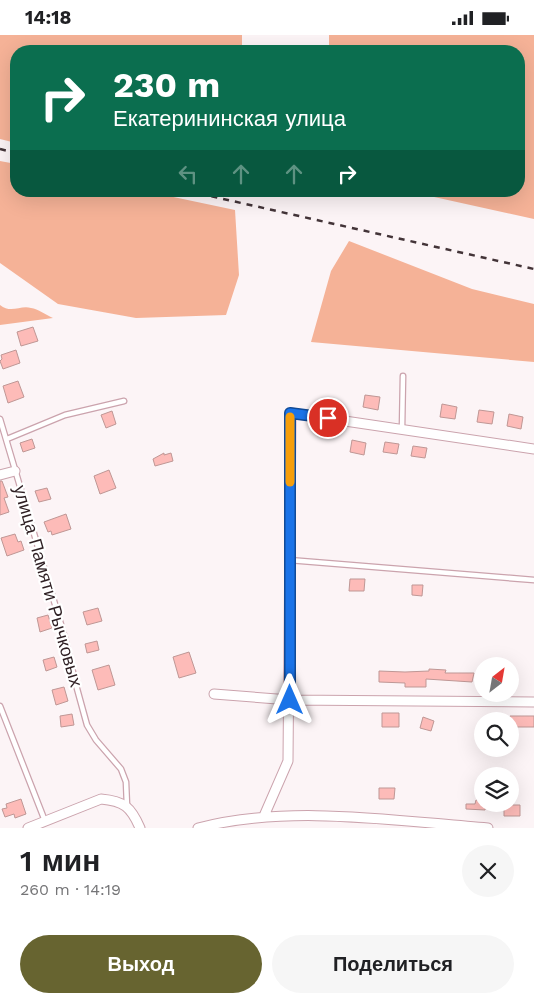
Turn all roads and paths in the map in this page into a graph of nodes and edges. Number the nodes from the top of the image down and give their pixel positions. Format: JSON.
{"nodes":[{"id":1,"x":402,"y":376,"type":"dead end"},
{"id":2,"x":124,"y":401,"type":"dead end"},
{"id":3,"x":0,"y":419,"type":"edge"},
{"id":4,"x":402,"y":429,"type":"junction"},
{"id":5,"x":7,"y":439,"type":"junction"},
{"id":6,"x":534,"y":449,"type":"edge"},
{"id":7,"x":15,"y":471,"type":"junction"},
{"id":8,"x":0,"y":475,"type":"edge"},
{"id":9,"x":290,"y":560,"type":"junction"},
{"id":10,"x":534,"y":580,"type":"edge"},
{"id":11,"x":214,"y":694,"type":"dead end"},
{"id":12,"x":290,"y":700,"type":"junction"},
{"id":13,"x":534,"y":702,"type":"edge"},
{"id":14,"x":0,"y":706,"type":"edge"},
{"id":15,"x":127,"y":806,"type":"junction"},
{"id":16,"x":264,"y":816,"type":"junction"},
{"id":17,"x":45,"y":821,"type":"junction"},
{"id":18,"x":28,"y":828,"type":"edge"},
{"id":19,"x":140,"y":828,"type":"edge"},
{"id":20,"x":198,"y":828,"type":"edge"},
{"id":21,"x":488,"y":828,"type":"edge"}],
"edges":[{"from":1,"to":4,"type":"lane"},
{"from":2,"to":5,"type":"lane"},
{"from":3,"to":5,"type":"lane","name":"улица Памяти Рычковых"},
{"from":4,"to":6,"type":"street"},
{"from":4,"to":9,"type":"street"},
{"from":5,"to":7,"type":"lane","name":"улица Памяти Рычковых"},
{"from":7,"to":8,"type":"street"},
{"from":7,"to":15,"type":"lane","name":"улица Памяти Рычковых"},
{"from":9,"to":10,"type":"lane"},
{"from":9,"to":12,"type":"street"},
{"from":11,"to":12,"type":"street"},
{"from":12,"to":13,"type":"street"},
{"from":12,"to":16,"type":"street"},
{"from":14,"to":17,"type":"lane"},
{"from":15,"to":17,"type":"street"},
{"from":15,"to":19,"type":"street"},
{"from":16,"to":20,"type":"street"},
{"from":16,"to":21,"type":"street"},
{"from":17,"to":18,"type":"street"}]}
